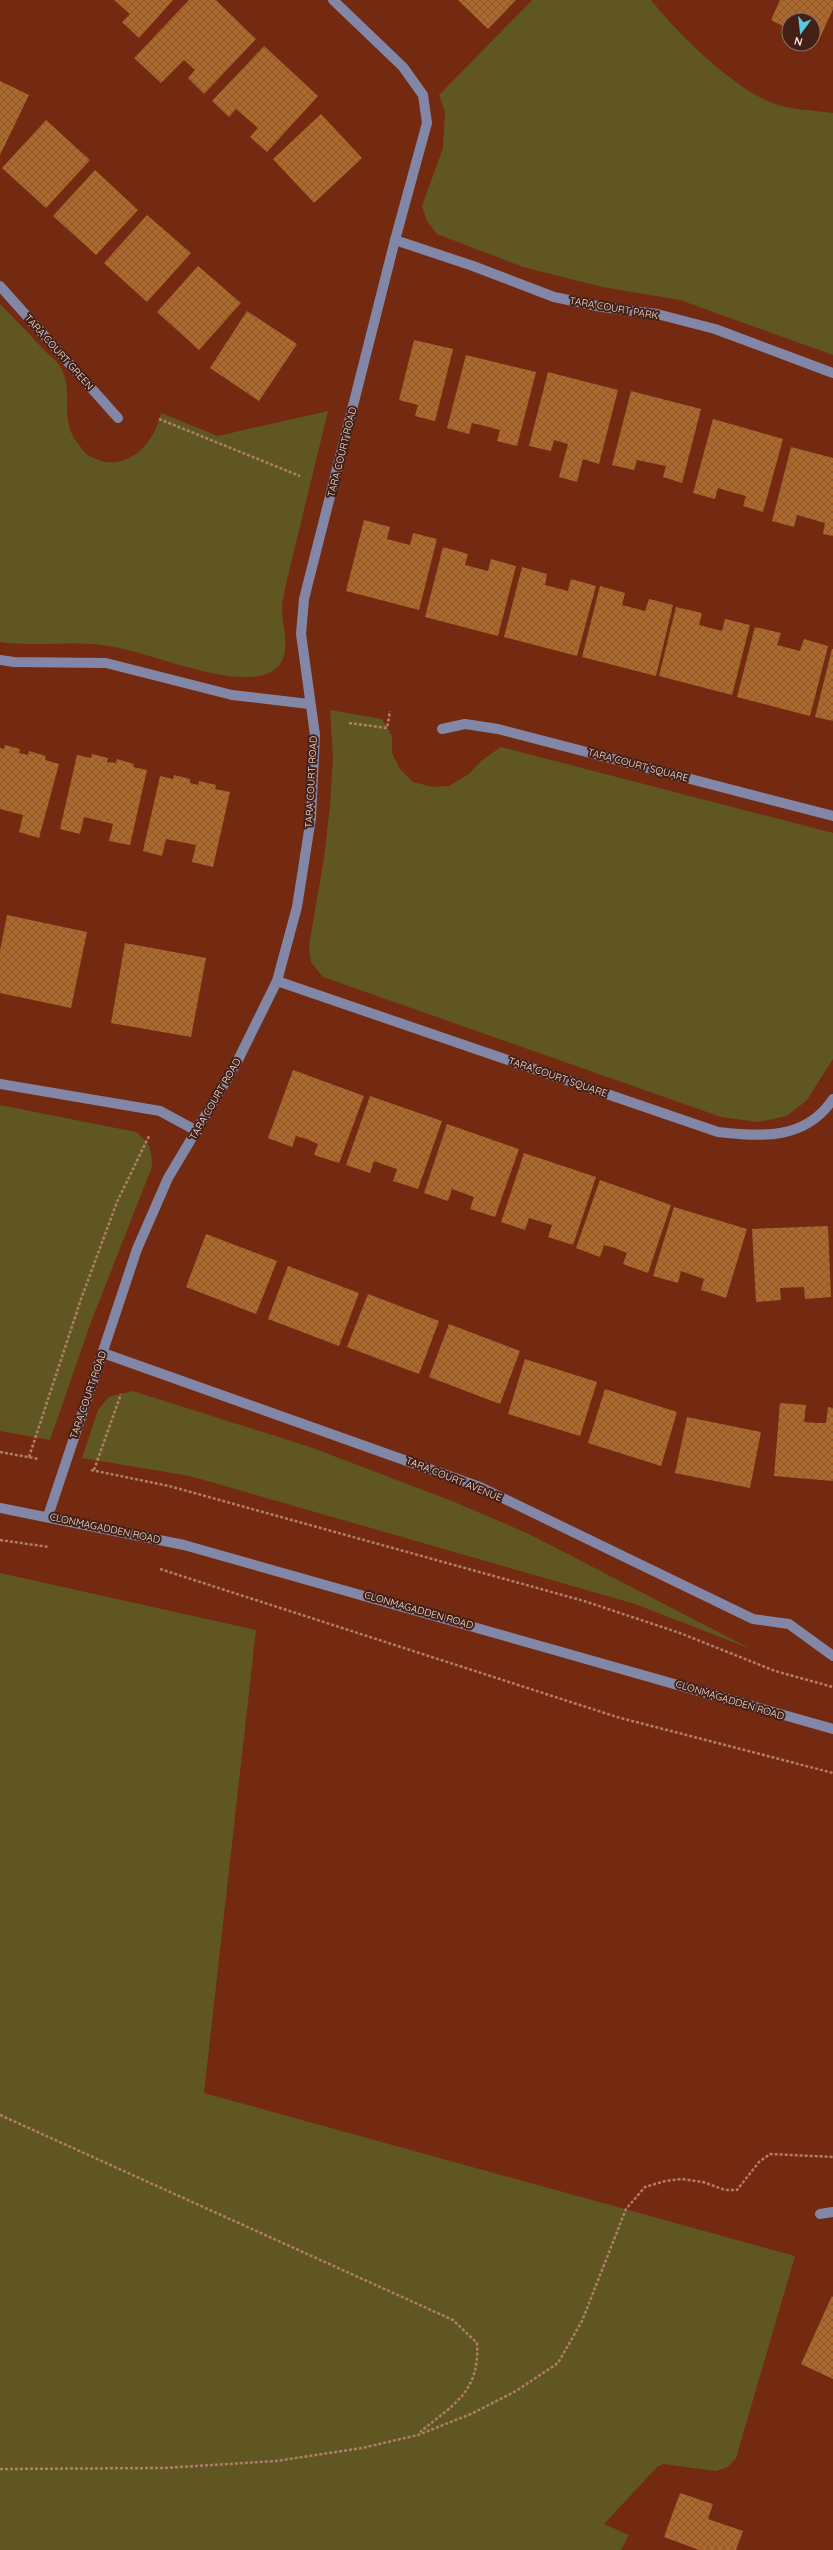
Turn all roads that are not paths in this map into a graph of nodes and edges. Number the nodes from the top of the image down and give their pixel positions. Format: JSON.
{"nodes":[{"id":1,"x":333,"y":0,"type":"edge"},
{"id":2,"x":395,"y":240,"type":"junction"},
{"id":3,"x":0,"y":286,"type":"edge"},
{"id":4,"x":833,"y":373,"type":"edge"},
{"id":5,"x":118,"y":418,"type":"dead end"},
{"id":6,"x":0,"y":660,"type":"edge"},
{"id":7,"x":309,"y":704,"type":"junction"},
{"id":8,"x":442,"y":728,"type":"dead end"},
{"id":9,"x":833,"y":816,"type":"edge"},
{"id":10,"x":277,"y":981,"type":"junction"},
{"id":11,"x":0,"y":1084,"type":"edge"},
{"id":12,"x":833,"y":1099,"type":"edge"},
{"id":13,"x":197,"y":1131,"type":"junction"},
{"id":14,"x":102,"y":1353,"type":"junction"},
{"id":15,"x":0,"y":1508,"type":"edge"},
{"id":16,"x":48,"y":1516,"type":"junction"},
{"id":17,"x":833,"y":1656,"type":"edge"},
{"id":18,"x":833,"y":1729,"type":"edge"},
{"id":19,"x":833,"y":2212,"type":"edge"},
{"id":20,"x":820,"y":2214,"type":"dead end"}],
"edges":[{"from":1,"to":2,"type":"street","name":"TARA COURT ROAD"},
{"from":2,"to":4,"type":"street","name":"TARA COURT PARK"},
{"from":2,"to":7,"type":"street","name":"TARA COURT ROAD"},
{"from":3,"to":5,"type":"street","name":"TARA COURT GREEN"},
{"from":6,"to":7,"type":"street"},
{"from":7,"to":10,"type":"street","name":"TARA COURT ROAD"},
{"from":8,"to":9,"type":"street","name":"TARA COURT SQUARE"},
{"from":10,"to":12,"type":"street","name":"TARA COURT SQUARE"},
{"from":10,"to":13,"type":"street","name":"TARA COURT ROAD"},
{"from":11,"to":13,"type":"street"},
{"from":13,"to":14,"type":"street","name":"TARA COURT ROAD"},
{"from":14,"to":16,"type":"street","name":"TARA COURT ROAD"},
{"from":14,"to":17,"type":"street","name":"TARA COURT AVENUE"},
{"from":15,"to":16,"type":"street","name":"CLONMAGADDEN ROAD"},
{"from":16,"to":18,"type":"street","name":"CLONMAGADDEN ROAD"},
{"from":19,"to":20,"type":"street"}]}
